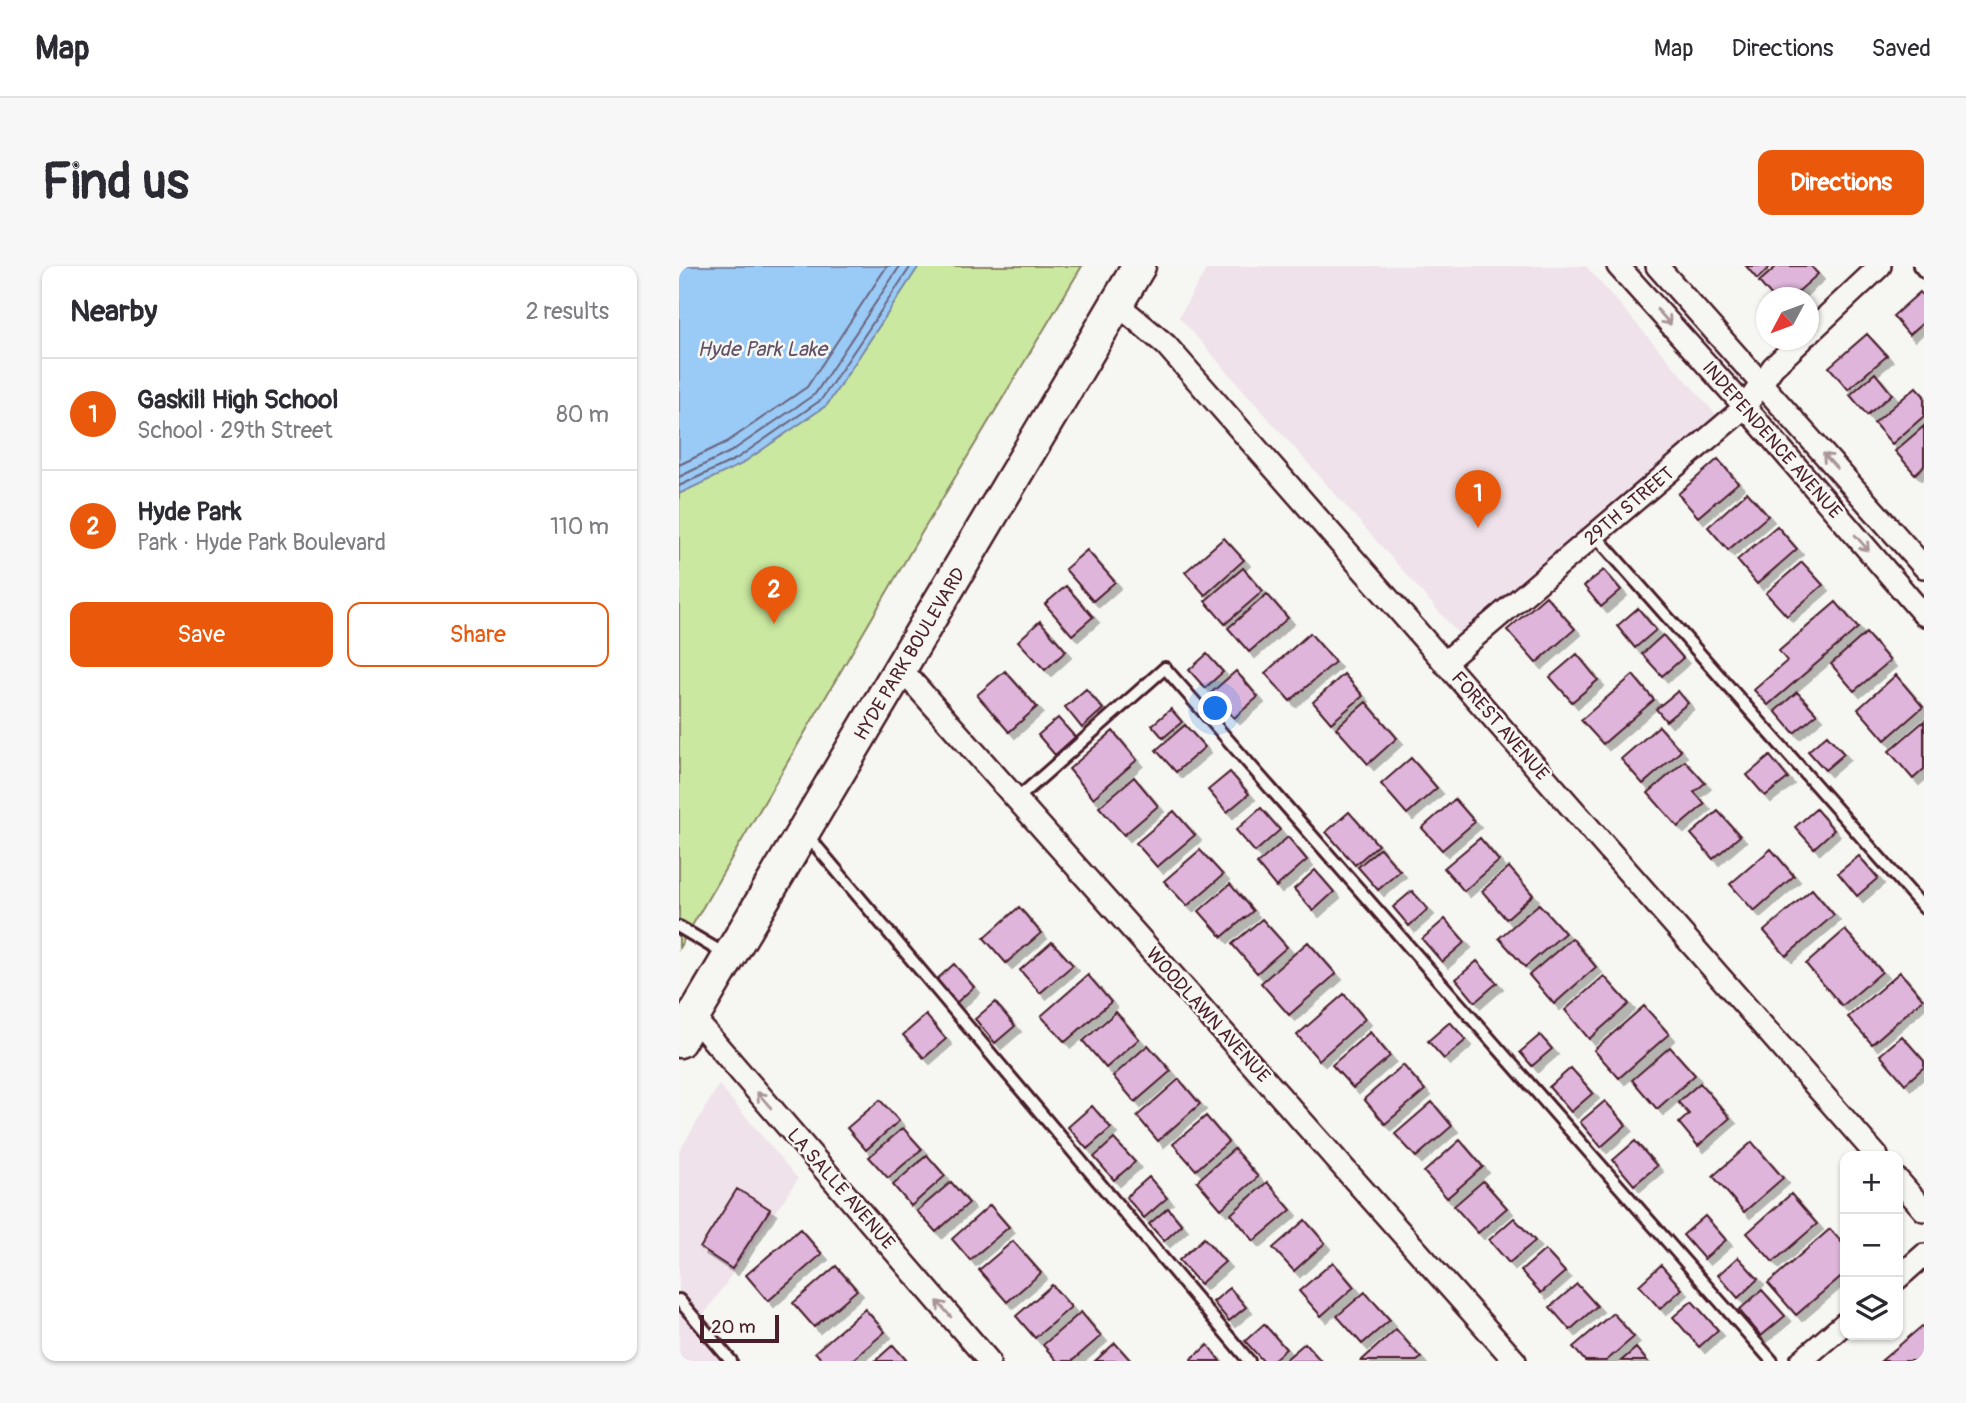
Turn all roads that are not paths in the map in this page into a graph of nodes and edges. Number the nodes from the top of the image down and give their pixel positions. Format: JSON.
{"nodes":[{"id":1,"x":1139,"y":266,"type":"edge"},
{"id":2,"x":1657,"y":266,"type":"edge"},
{"id":3,"x":1881,"y":266,"type":"edge"},
{"id":4,"x":1919,"y":266,"type":"edge"},
{"id":5,"x":1623,"y":268,"type":"edge"},
{"id":6,"x":1924,"y":272,"type":"edge"},
{"id":7,"x":1117,"y":303,"type":"junction"},
{"id":8,"x":1819,"y":324,"type":"edge"},
{"id":9,"x":1792,"y":350,"type":"edge"},
{"id":10,"x":1762,"y":384,"type":"junction"},
{"id":11,"x":1745,"y":407,"type":"junction"},
{"id":12,"x":1595,"y":535,"type":"junction"},
{"id":13,"x":1924,"y":567,"type":"edge"},
{"id":14,"x":1924,"y":615,"type":"edge"},
{"id":15,"x":1444,"y":663,"type":"junction"},
{"id":16,"x":901,"y":668,"type":"junction"},
{"id":17,"x":1017,"y":799,"type":"junction"},
{"id":18,"x":804,"y":832,"type":"junction"},
{"id":19,"x":1924,"y":908,"type":"edge"},
{"id":20,"x":679,"y":927,"type":"edge"},
{"id":21,"x":729,"y":957,"type":"junction"},
{"id":22,"x":686,"y":1029,"type":"edge"},
{"id":23,"x":1873,"y":1151,"type":"edge"},
{"id":24,"x":1903,"y":1186,"type":"edge"},
{"id":25,"x":1924,"y":1210,"type":"edge"},
{"id":26,"x":1924,"y":1255,"type":"edge"},
{"id":27,"x":1899,"y":1277,"type":"edge"},
{"id":28,"x":679,"y":1300,"type":"edge"},
{"id":29,"x":1840,"y":1327,"type":"edge"},
{"id":30,"x":731,"y":1361,"type":"edge"},
{"id":31,"x":989,"y":1361,"type":"edge"},
{"id":32,"x":1249,"y":1361,"type":"edge"},
{"id":33,"x":1515,"y":1361,"type":"edge"},
{"id":34,"x":1772,"y":1361,"type":"edge"},
{"id":35,"x":1801,"y":1361,"type":"edge"}],
"edges":[{"from":1,"to":7,"type":"main road","name":"HYDE PARK BOULEVARD"},
{"from":2,"to":10,"type":"street","name":"INDEPENDENCE AVENUE"},
{"from":3,"to":8,"type":"street"},
{"from":4,"to":6,"type":"lane"},
{"from":5,"to":11,"type":"street","name":"INDEPENDENCE AVENUE","one_way":true},
{"from":7,"to":15,"type":"street","name":"FOREST AVENUE"},
{"from":7,"to":16,"type":"main road","name":"HYDE PARK BOULEVARD"},
{"from":9,"to":10,"type":"street","name":"29TH STREET"},
{"from":10,"to":11,"type":"street","name":"29TH STREET"},
{"from":13,"to":10,"type":"street","name":"INDEPENDENCE AVENUE","one_way":true},
{"from":11,"to":12,"type":"street","name":"29TH STREET"},
{"from":11,"to":14,"type":"street","name":"INDEPENDENCE AVENUE","one_way":true},
{"from":12,"to":15,"type":"street","name":"29TH STREET"},
{"from":12,"to":19,"type":"lane"},
{"from":15,"to":23,"type":"street","name":"FOREST AVENUE"},
{"from":16,"to":17,"type":"street","name":"WOODLAWN AVENUE"},
{"from":16,"to":18,"type":"main road","name":"HYDE PARK BOULEVARD"},
{"from":17,"to":33,"type":"street","name":"WOODLAWN AVENUE"},
{"from":17,"to":34,"type":"lane"},
{"from":18,"to":21,"type":"main road","name":"HYDE PARK BOULEVARD"},
{"from":18,"to":32,"type":"lane"},
{"from":20,"to":21,"type":"lane"},
{"from":21,"to":22,"type":"main road","name":"HYDE PARK BOULEVARD"},
{"from":31,"to":22,"type":"street","name":"LA SALLE AVENUE","one_way":true},
{"from":24,"to":25,"type":"street"},
{"from":26,"to":27,"type":"street"},
{"from":28,"to":30,"type":"lane"},
{"from":29,"to":35,"type":"street"}]}
